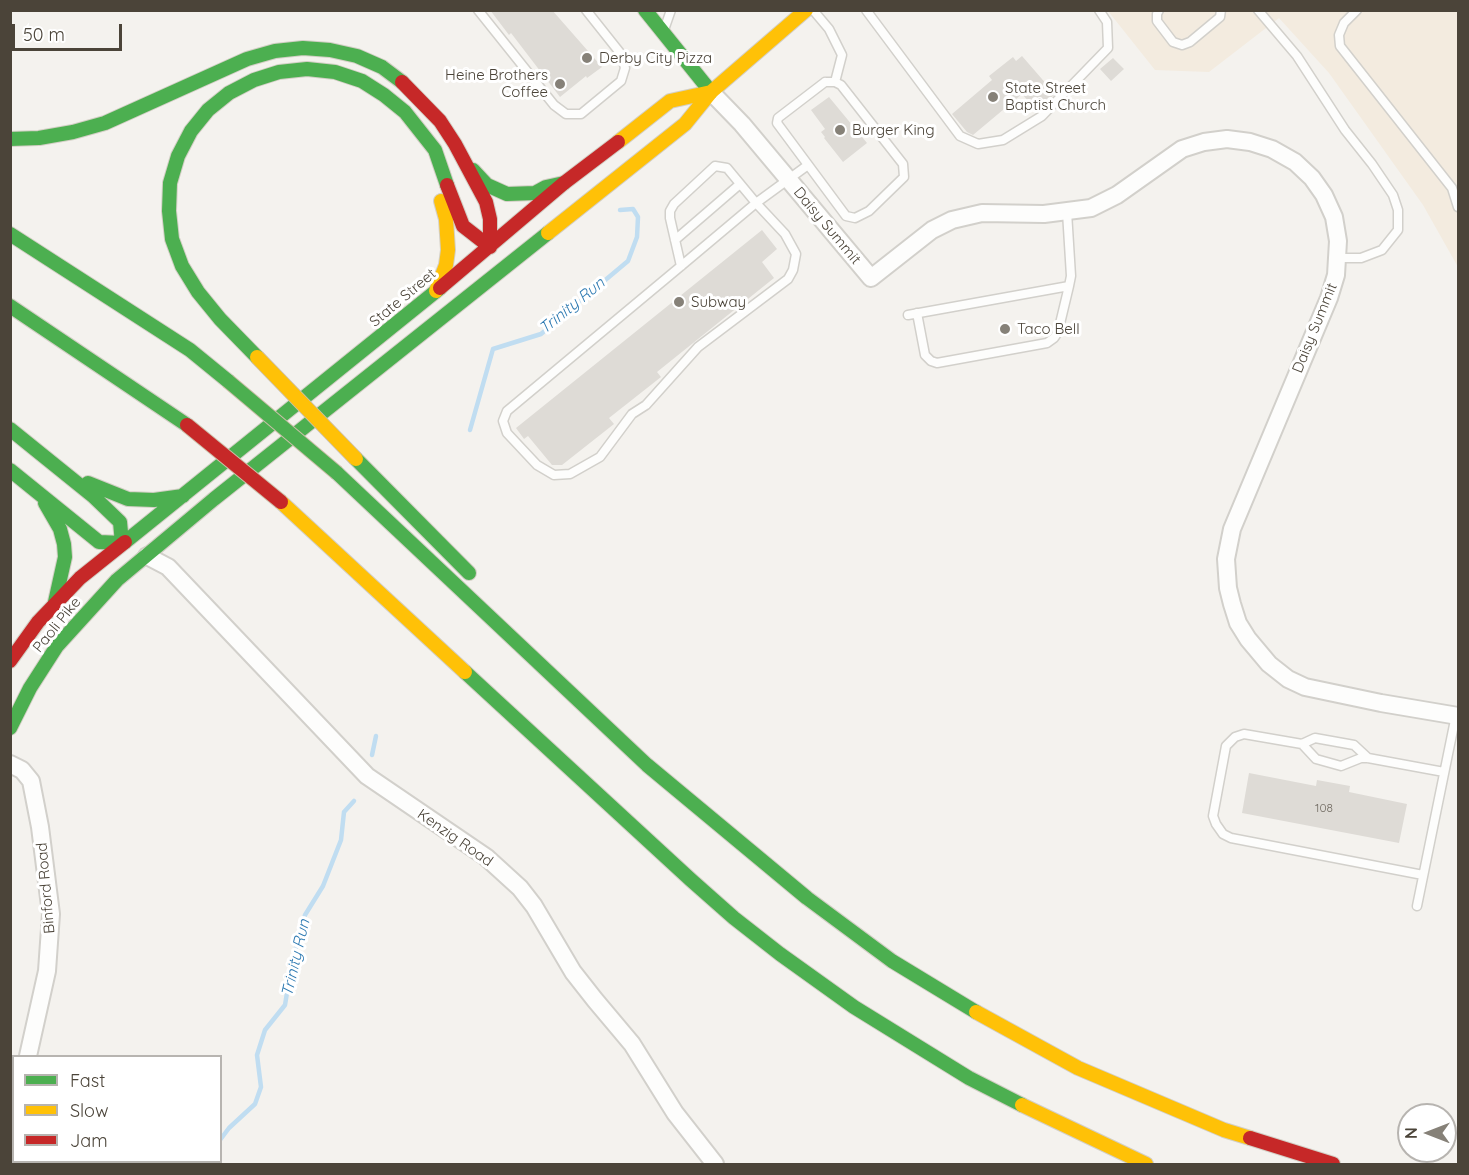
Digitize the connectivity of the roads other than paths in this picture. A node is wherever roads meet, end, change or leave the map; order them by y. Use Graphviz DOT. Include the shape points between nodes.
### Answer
graph roads {
  1 [pos="478,10"];
  2 [pos="586,10"];
  3 [pos="645,10"];
  4 [pos="671,10"];
  5 [pos="806,10"];
  6 [pos="813,10"];
  7 [pos="866,10"];
  8 [pos="1099,10"];
  9 [pos="1160,10"];
  10 [pos="1221,10"];
  11 [pos="1258,10"];
  12 [pos="1357,10"];
  13 [pos="663,34"];
  14 [pos="834,82"];
  15 [pos="711,92"];
  16 [pos="421,132"];
  17 [pos="10,139"];
  18 [pos="455,144"];
  19 [pos="808,165"];
  20 [pos="788,179"];
  21 [pos="564,183"];
  22 [pos="740,184"];
  23 [pos="1455,185"];
  24 [pos="756,203"];
  25 [pos="1458,207"];
  26 [pos="1067,212"];
  27 [pos="10,234"];
  28 [pos="675,240"];
  29 [pos="490,247"];
  30 [pos="1338,258"];
  31 [pos="681,266"];
  32 [pos="507,267"];
  33 [pos="1070,286"];
  34 [pos="436,291"];
  35 [pos="10,306"];
  36 [pos="10,429"];
  37 [pos="10,470"];
  38 [pos="67,475"];
  39 [pos="21,480"];
  40 [pos="183,496"];
  41 [pos="122,543"];
  42 [pos="147,556"];
  43 [pos="476,580"];
  44 [pos="55,602"];
  45 [pos="526,632"];
  46 [pos="10,661"];
  47 [pos="1457,716"];
  48 [pos="10,728"];
  49 [pos="1302,744"];
  50 [pos="1368,758"];
  51 [pos="10,764"];
  52 [pos="1444,772"];
  53 [pos="683,796"];
  54 [pos="1423,875"];
  55 [pos="1417,906"];
  56 [pos="28,1055"];
  57 [pos="715,1164"];
  58 [pos="1146,1164"];
  59 [pos="1333,1164"];
  1 -- 2 [label="lane" via="554,105 566,114 581,114 621,81 624,68 621,54"];
  3 -- 13 [label="main road"];
  4 -- 13 [label="lane"];
  5 -- 15 [label="main road, State Street"];
  6 -- 14 [label="lane" via="842,55"];
  7 -- 8 [label="lane" via="960,136 978,144 1003,140 1042,116 1108,48 1107,22"];
  9 -- 10 [label="lane" via="1157,21 1173,42 1182,45 1220,17"];
  11 -- 30 [label="lane" via="1297,56 1393,195 1398,210 1398,230 1382,250 1361,258"];
  12 -- 23 [label="lane" via="1344,23 1340,46"];
  13 -- 15 [label="main road"];
  14 -- 19 [label="lane" via="825,82 778,118 777,123"];
  14 -- 19 [label="lane" via="841,85 903,164 904,177 869,211 855,218 846,216"];
  15 -- 20 [label="street"];
  15 -- 21 [label="main road, State Street" via="670,101"];
  15 -- 32 [label="main road, State Street" via="685,124"];
  16 -- 29 [label="main road" via="435,150 464,226"];
  16 -- 34 [label="main road" via="447,219 446,265"];
  16 -- 43 [label="main road, bridge" via="384,95 362,81 334,72 307,69 254,80 208,110 178,156 170,183 172,239 182,266 220,319"];
  17 -- 18 [label="main road" via="39,138 105,123 247,58 303,48 357,56 382,68 423,101"];
  18 -- 21 [label="main road" via="479,178 497,191 535,194"];
  18 -- 29 [label="main road" via="486,202"];
  19 -- 20 [label="lane"];
  20 -- 24 [label="lane"];
  20 -- 26 [label="street, Daisy Summit" via="871,278 932,230 952,220 982,213"];
  21 -- 29 [label="main road, State Street"];
  22 -- 24 [label="lane"];
  22 -- 28 [label="lane"];
  22 -- 28 [label="lane" via="727,168 715,166 674,204 670,218"];
  23 -- 25 [label="lane"];
  24 -- 31 [label="lane"];
  24 -- 31 [label="lane" via="785,234 796,254 788,279 698,347 646,405 632,414 600,457 570,474 554,475 537,465 507,433 503,421 507,411"];
  26 -- 30 [label="street, Daisy Summit" via="1090,208 1117,195 1182,149 1227,139 1250,142 1295,162 1312,178 1334,217"];
  26 -- 33 [label="lane"];
  27 -- 53 [label="main road, bridge" via="190,350 228,381 337,473"];
  28 -- 31 [label="lane"];
  29 -- 32 [label="main road"];
  29 -- 34 [label="main road, State Street"];
  30 -- 47 [label="street, Daisy Summit" via="1329,298 1232,529 1226,559 1228,588 1238,623 1248,639 1288,679 1305,687"];
  32 -- 42 [label="main road, State Street"];
  33 -- 33 [label="lane" via="913,314 925,355 937,363 1047,343 1058,332"];
  34 -- 40 [label="main road, State Street"];
  35 -- 58 [label="main road, bridge" via="187,424 281,502 691,880 780,954 854,1007 969,1078"];
  36 -- 38 [label="main road"];
  37 -- 39 [label="main road"];
  38 -- 40 [label="main road" via="128,499"];
  38 -- 41 [label="main road" via="120,522"];
  39 -- 41 [label="main road" via="99,542"];
  39 -- 44 [label="main road" via="43,501 60,529 64,557"];
  40 -- 41 [label="main road, State Street"];
  41 -- 42 [label="main road"];
  41 -- 44 [label="main road, Paoli Pike"];
  42 -- 48 [label="main road, Paoli Pike" via="117,580 57,646"];
  42 -- 57 [label="street, Kenzig Road" via="168,567 367,777 486,857 520,888 573,972 632,1044 675,1113"];
  44 -- 46 [label="main road, Paoli Pike"];
  45 -- 53 [label="main road"];
  47 -- 52 [label="lane"];
  49 -- 50 [label="lane" via="1315,738 1354,745"];
  49 -- 50 [label="lane" via="1320,762 1341,766"];
  49 -- 54 [label="lane" via="1244,734 1227,744 1213,813 1223,834"];
  50 -- 52 [label="lane"];
  51 -- 56 [label="street, Binford Road" via="22,770 31,782 51,914 47,971"];
  52 -- 54 [label="lane"];
  53 -- 59 [label="main road" via="850,931 985,1018 1126,1090 1224,1130"];
  54 -- 55 [label="lane"];
}
